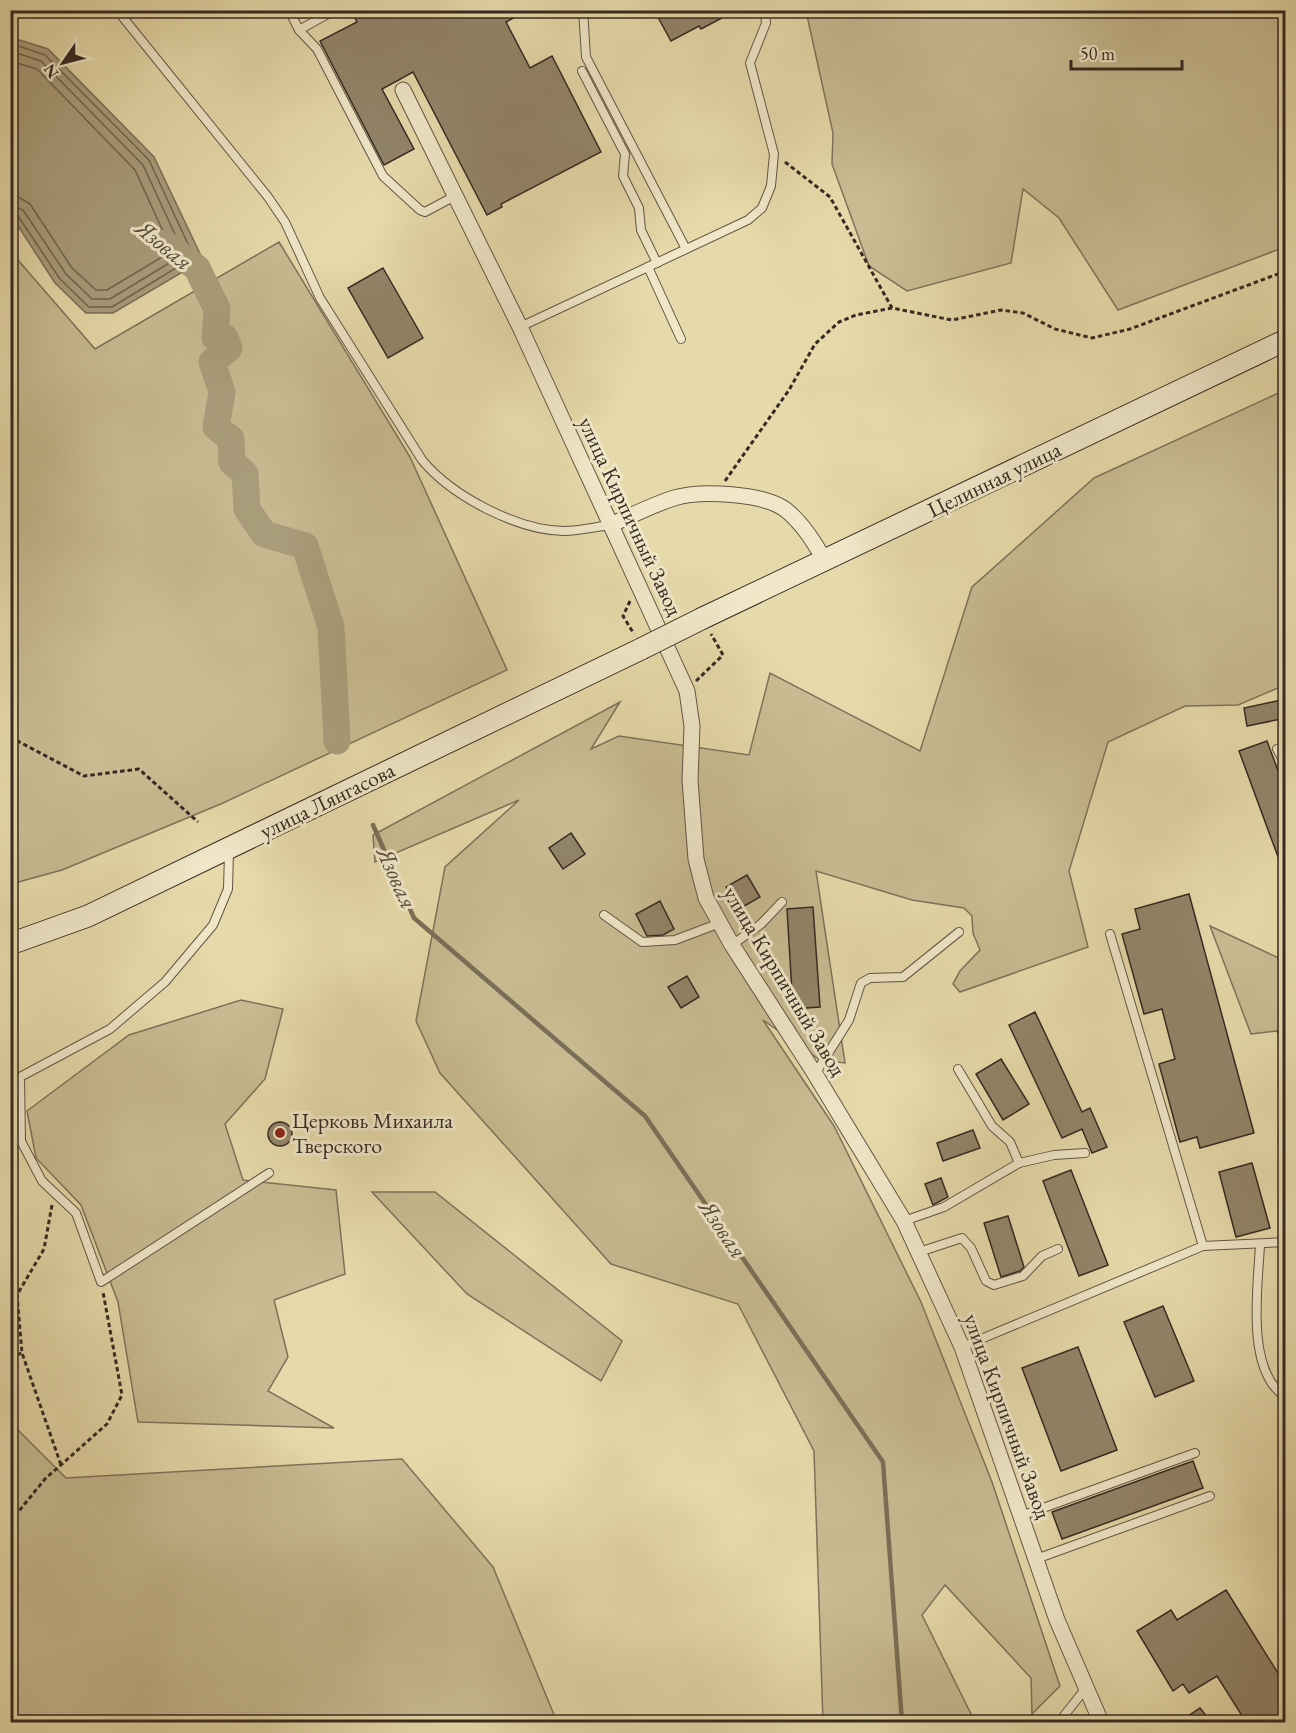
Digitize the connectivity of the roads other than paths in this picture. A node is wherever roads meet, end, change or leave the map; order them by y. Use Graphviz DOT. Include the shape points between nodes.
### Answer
graph roads {
  1 [pos="117,10"];
  2 [pos="289,10"];
  3 [pos="334,10"];
  4 [pos="583,10"];
  5 [pos="765,10"];
  6 [pos="299,30"];
  7 [pos="582,70"];
  8 [pos="403,90"];
  9 [pos="455,196"];
  10 [pos="687,249"];
  11 [pos="657,263"];
  12 [pos="648,267"];
  13 [pos="520,327"];
  14 [pos="681,339"];
  15 [pos="1286,340"];
  16 [pos="610,525"];
  17 [pos="825,561"];
  18 [pos="707,626"];
  19 [pos="1277,749"];
  20 [pos="1286,766"];
  21 [pos="230,847"];
  22 [pos="782,903"];
  23 [pos="604,915"];
  24 [pos="720,923"];
  25 [pos="959,932"];
  26 [pos="1110,934"];
  27 [pos="10,944"];
  28 [pos="732,945"];
  29 [pos="958,1069"];
  30 [pos="815,1074"];
  31 [pos="1085,1152"];
  32 [pos="1019,1163"];
  33 [pos="269,1173"];
  34 [pos="904,1221"];
  35 [pos="1286,1242"];
  36 [pos="1260,1245"];
  37 [pos="1203,1246"];
  38 [pos="1058,1249"];
  39 [pos="919,1252"];
  40 [pos="962,1347"];
  41 [pos="1286,1397"];
  42 [pos="1195,1454"];
  43 [pos="1210,1496"];
  44 [pos="1021,1516"];
  45 [pos="1036,1559"];
  46 [pos="1086,1688"];
  47 [pos="1059,1722"];
  48 [pos="1101,1722"];
  1 -- 16 [label="lane" via="268,197 285,222 320,298 436,478 459,495 518,522 564,531"];
  2 -- 6 [label="lane"];
  3 -- 6 [label="lane"];
  4 -- 10 [label="lane" via="586,57"];
  5 -- 10 [label="lane" via="766,23 750,63 774,154 771,186 762,208 748,220"];
  6 -- 9 [label="lane" via="317,49 383,176 425,212"];
  7 -- 11 [label="lane" via="625,154 623,176 639,208 641,230"];
  8 -- 9 [label="street, улица Кирпичный Завод"];
  9 -- 13 [label="street, улица Кирпичный Завод"];
  10 -- 11 [label="lane"];
  11 -- 12 [label="lane"];
  12 -- 13 [label="lane"];
  12 -- 14 [label="lane"];
  13 -- 16 [label="street, улица Кирпичный Завод"];
  15 -- 17 [label="main road, Целинная улица"];
  16 -- 17 [label="street" via="675,498 711,492 749,497 784,509 809,533"];
  16 -- 24 [label="street, улица Кирпичный Завод" via="687,691 692,726 690,780 696,859 706,898"];
  17 -- 18 [label="main road, Целинная улица"];
  18 -- 21 [label="main road, улица Лянгасова, bridge" via="637,641"];
  19 -- 20 [label="lane"];
  21 -- 27 [label="main road, улица Лянгасова" via="87,915"];
  21 -- 33 [label="lane" via="228,889 213,925 165,982 110,1029 20,1077 21,1141 42,1181 76,1213 101,1282"];
  22 -- 28 [label="lane"];
  23 -- 24 [label="lane" via="642,942 675,940"];
  24 -- 28 [label="street, улица Кирпичный Завод"];
  25 -- 30 [label="lane" via="903,977 870,978 861,983 849,1020"];
  26 -- 37 [label="lane"];
  28 -- 30 [label="street, улица Кирпичный Завод"];
  29 -- 32 [label="lane" via="992,1126 1010,1142"];
  30 -- 34 [label="street, улица Кирпичный Завод"];
  31 -- 32 [label="lane"];
  32 -- 34 [label="lane" via="944,1206"];
  34 -- 39 [label="street, улица Кирпичный Завод"];
  35 -- 36 [label="lane"];
  36 -- 37 [label="lane"];
  36 -- 41 [label="lane" via="1256,1328 1263,1366 1277,1392"];
  37 -- 40 [label="lane"];
  38 -- 39 [label="lane" via="1042,1256 1023,1276 994,1285 986,1281 962,1238"];
  39 -- 40 [label="street, улица Кирпичный Завод"];
  40 -- 44 [label="street, улица Кирпичный Завод"];
  42 -- 44 [label="lane"];
  43 -- 45 [label="lane"];
  44 -- 45 [label="street, улица Кирпичный Завод"];
  45 -- 46 [label="street, улица Кирпичный Завод"];
  46 -- 47 [label="lane"];
  46 -- 48 [label="street, улица Кирпичный Завод"];
}
